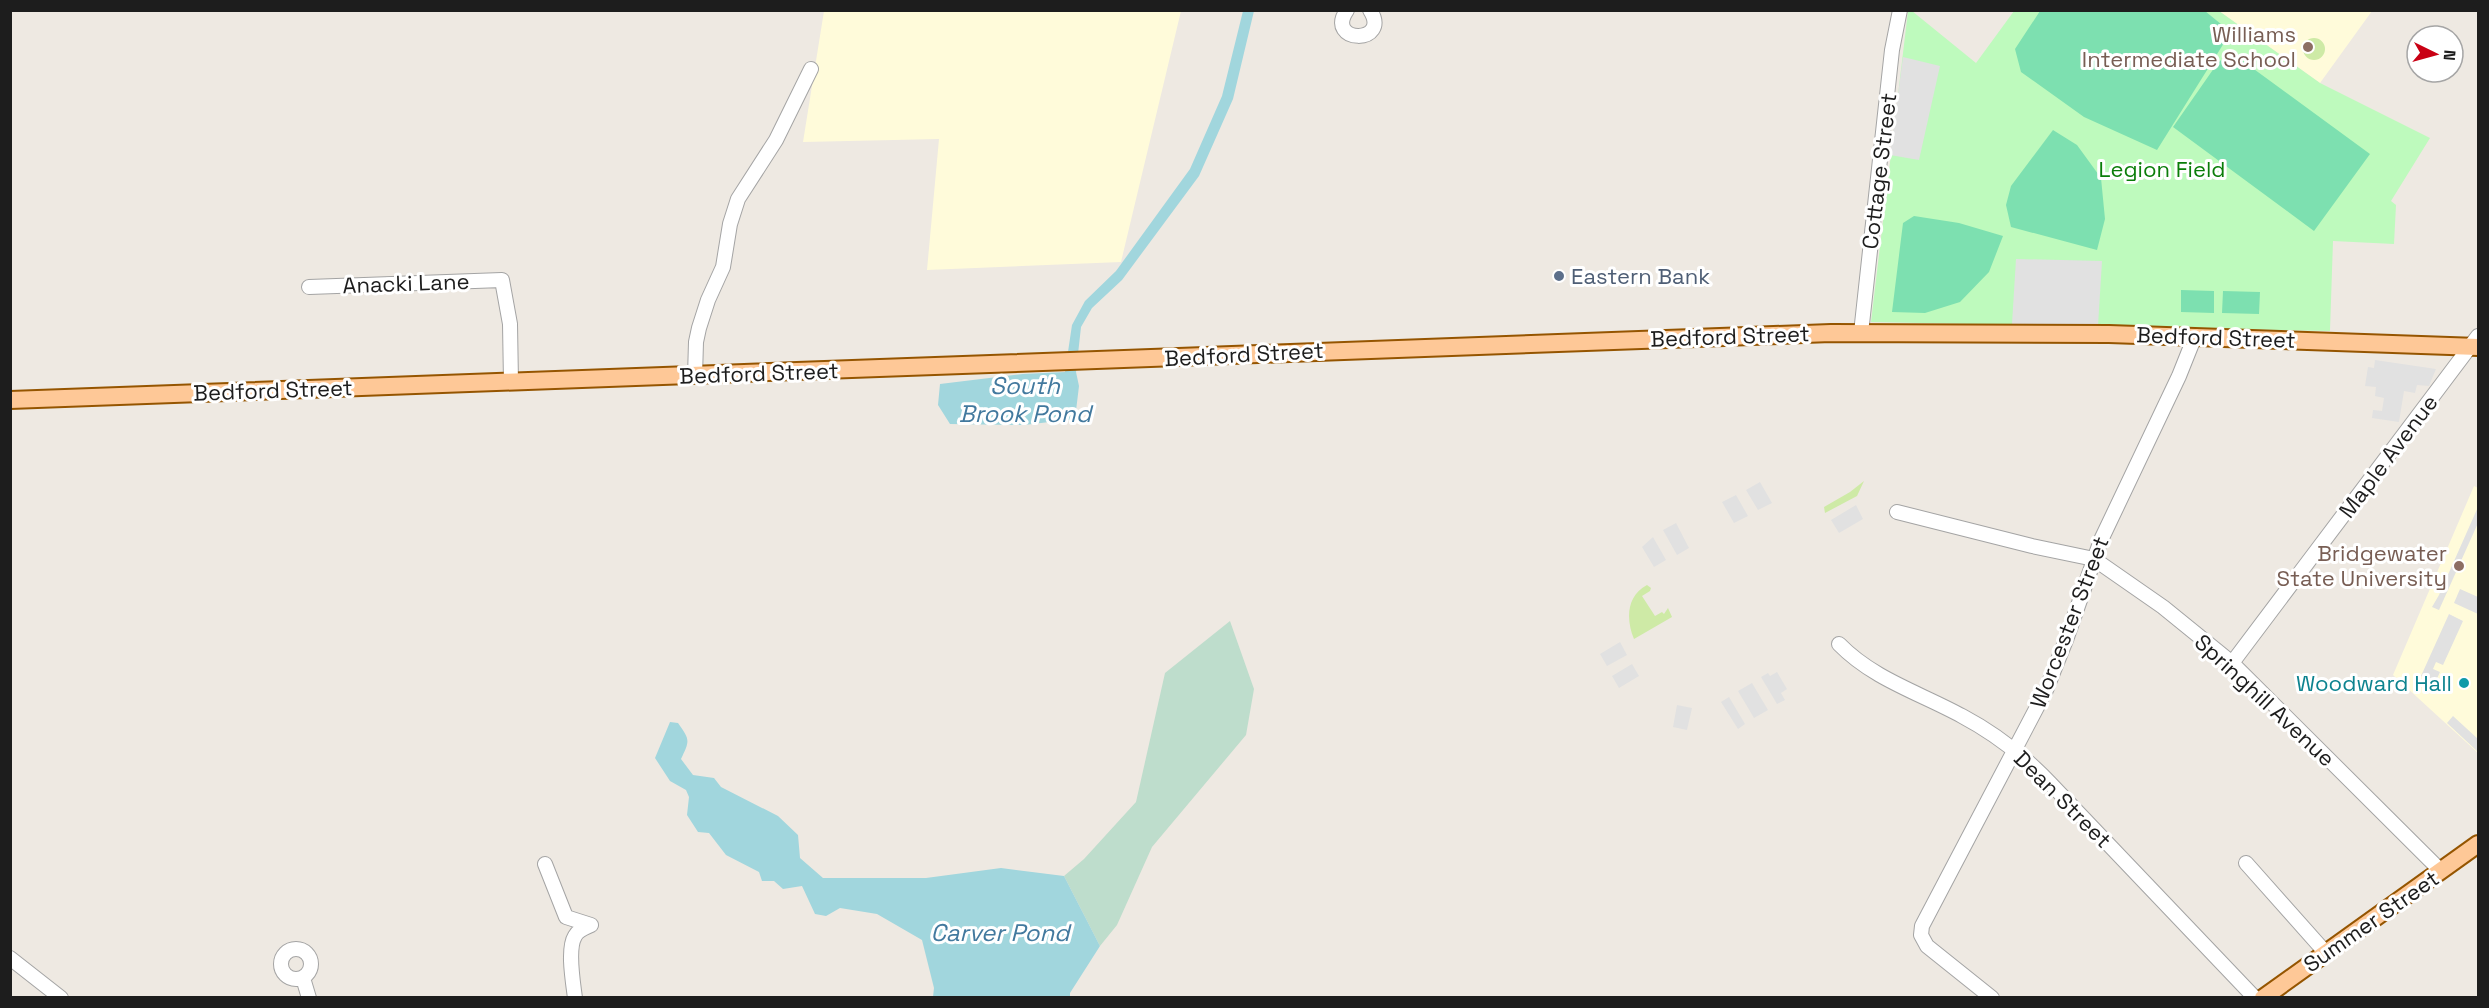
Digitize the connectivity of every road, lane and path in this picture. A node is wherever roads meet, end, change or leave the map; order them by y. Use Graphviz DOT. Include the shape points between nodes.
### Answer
graph roads {
  1 [pos="1347,10"];
  2 [pos="1371,10"];
  3 [pos="1900,10"];
  4 [pos="811,69"];
  5 [pos="309,287"];
  6 [pos="1861,333"];
  7 [pos="2195,336"];
  8 [pos="2476,343"];
  9 [pos="695,376"];
  10 [pos="511,382"];
  11 [pos="10,400"];
  12 [pos="1897,512"];
  13 [pos="2094,559"];
  14 [pos="1839,644"];
  15 [pos="2232,663"];
  16 [pos="2015,749"];
  17 [pos="2477,848"];
  18 [pos="2246,863"];
  19 [pos="544,864"];
  20 [pos="2441,871"];
  21 [pos="2326,953"];
  22 [pos="10,958"];
  23 [pos="303,978"];
  24 [pos="61,998"];
  25 [pos="309,998"];
  26 [pos="575,998"];
  27 [pos="1992,998"];
  28 [pos="2255,998"];
  29 [pos="2263,998"];
  1 -- 2 [label="street" via="1344,28 1358,37 1373,28"];
  3 -- 6 [label="street, Cottage Street" via="1892,50"];
  4 -- 9 [label="street" via="776,140 738,199 723,267 699,328"];
  5 -- 10 [label="street, Anacki Lane" via="502,280 510,324"];
  6 -- 7 [label="main road, Bedford Street"];
  6 -- 9 [label="main road, Bedford Street"];
  7 -- 8 [label="main road, Bedford Street"];
  7 -- 13 [label="street, Worcester Street"];
  8 -- 15 [label="street, Maple Avenue"];
  9 -- 10 [label="main road, Bedford Street"];
  10 -- 11 [label="main road, Bedford Street"];
  12 -- 13 [label="street, Springhill Avenue"];
  13 -- 15 [label="street, Springhill Avenue"];
  13 -- 16 [label="street, Worcester Street" via="2053,674"];
  14 -- 16 [label="street, Dean Street" via="1867,669 1961,715"];
  15 -- 20 [label="street, Springhill Avenue"];
  16 -- 27 [label="street, Worcester Street" via="1922,926 1921,936 1927,946"];
  16 -- 28 [label="street, Dean Street"];
  17 -- 20 [label="main road, Summer Street"];
  18 -- 21 [label="street"];
  19 -- 26 [label="street" via="566,917 591,926 574,937 571,969"];
  20 -- 21 [label="main road, Summer Street"];
  21 -- 29 [label="main road, Summer Street"];
  22 -- 24 [label="street"];
  23 -- 25 [label="street"];
}
